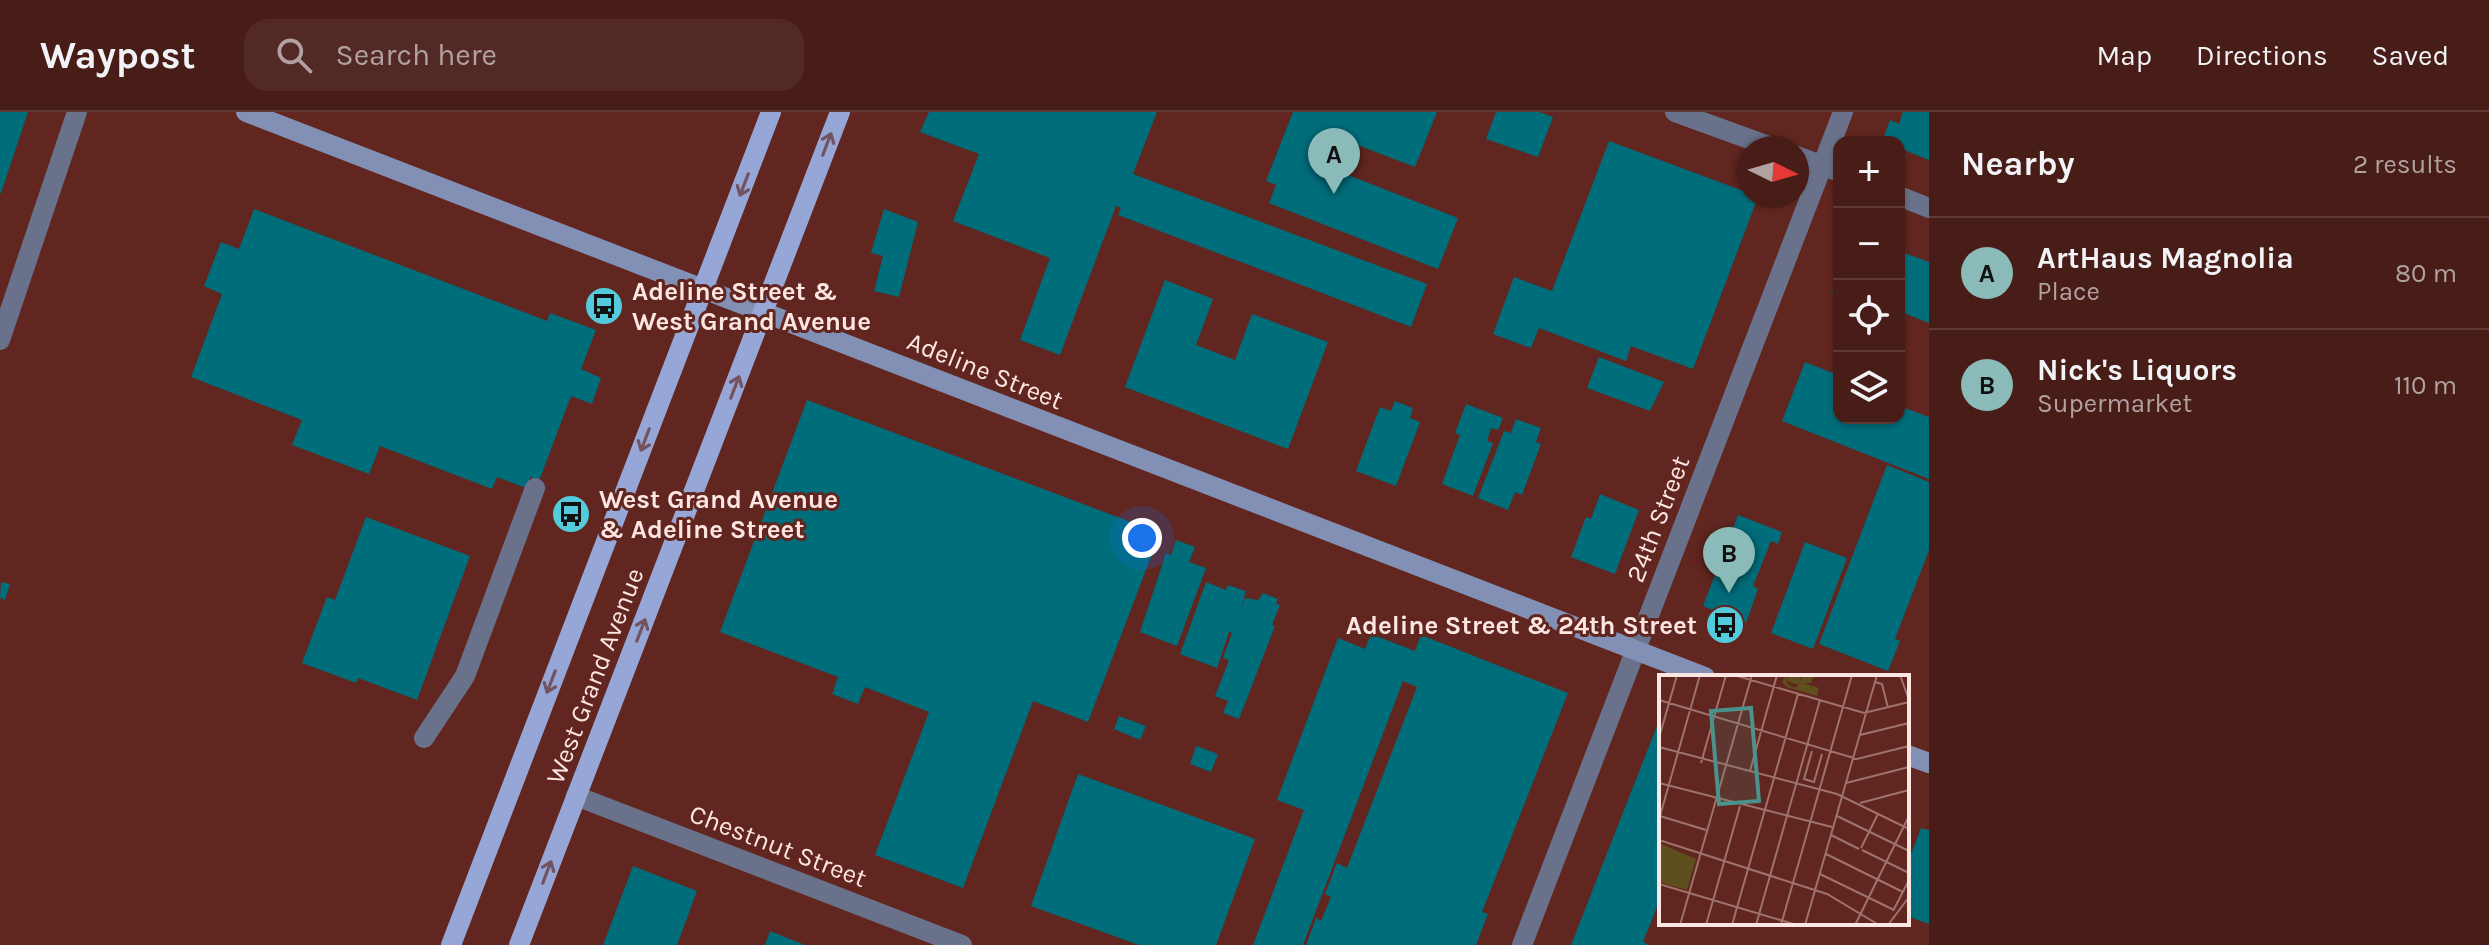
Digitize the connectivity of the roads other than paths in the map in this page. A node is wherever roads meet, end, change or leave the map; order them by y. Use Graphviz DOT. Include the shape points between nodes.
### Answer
graph roads {
  1 [pos="77,112"];
  2 [pos="246,112"];
  3 [pos="771,112"];
  4 [pos="840,112"];
  5 [pos="1675,112"];
  6 [pos="1843,112"];
  7 [pos="1741,136"];
  8 [pos="1809,161"];
  9 [pos="1830,169"];
  10 [pos="1905,198"];
  11 [pos="1929,208"];
  12 [pos="704,289"];
  13 [pos="764,312"];
  14 [pos="0,340"];
  15 [pos="535,488"];
  16 [pos="1636,650"];
  17 [pos="1700,675"];
  18 [pos="424,738"];
  19 [pos="1909,756"];
  20 [pos="1929,763"];
  21 [pos="576,796"];
  22 [pos="451,945"];
  23 [pos="519,945"];
  24 [pos="962,945"];
  25 [pos="1522,945"];
  1 -- 14 [label="street"];
  2 -- 12 [label="main road, Adeline Street"];
  3 -- 12 [label="main road, West Grand Avenue, one-way"];
  13 -- 4 [label="main road, West Grand Avenue, one-way"];
  5 -- 7 [label="street"];
  6 -- 9 [label="street, 24th Street"];
  8 -- 9 [label="street"];
  9 -- 16 [label="street, 24th Street"];
  10 -- 11 [label="street"];
  12 -- 13 [label="main road, Adeline Street"];
  12 -- 22 [label="main road, West Grand Avenue, one-way"];
  13 -- 16 [label="main road, Adeline Street"];
  21 -- 13 [label="main road, West Grand Avenue, one-way"];
  15 -- 18 [label="street" via="465,676"];
  16 -- 17 [label="main road, Adeline Street"];
  16 -- 25 [label="street, 24th Street"];
  19 -- 20 [label="main road"];
  23 -- 21 [label="main road, West Grand Avenue, one-way"];
  21 -- 24 [label="street, Chestnut Street"];
}
